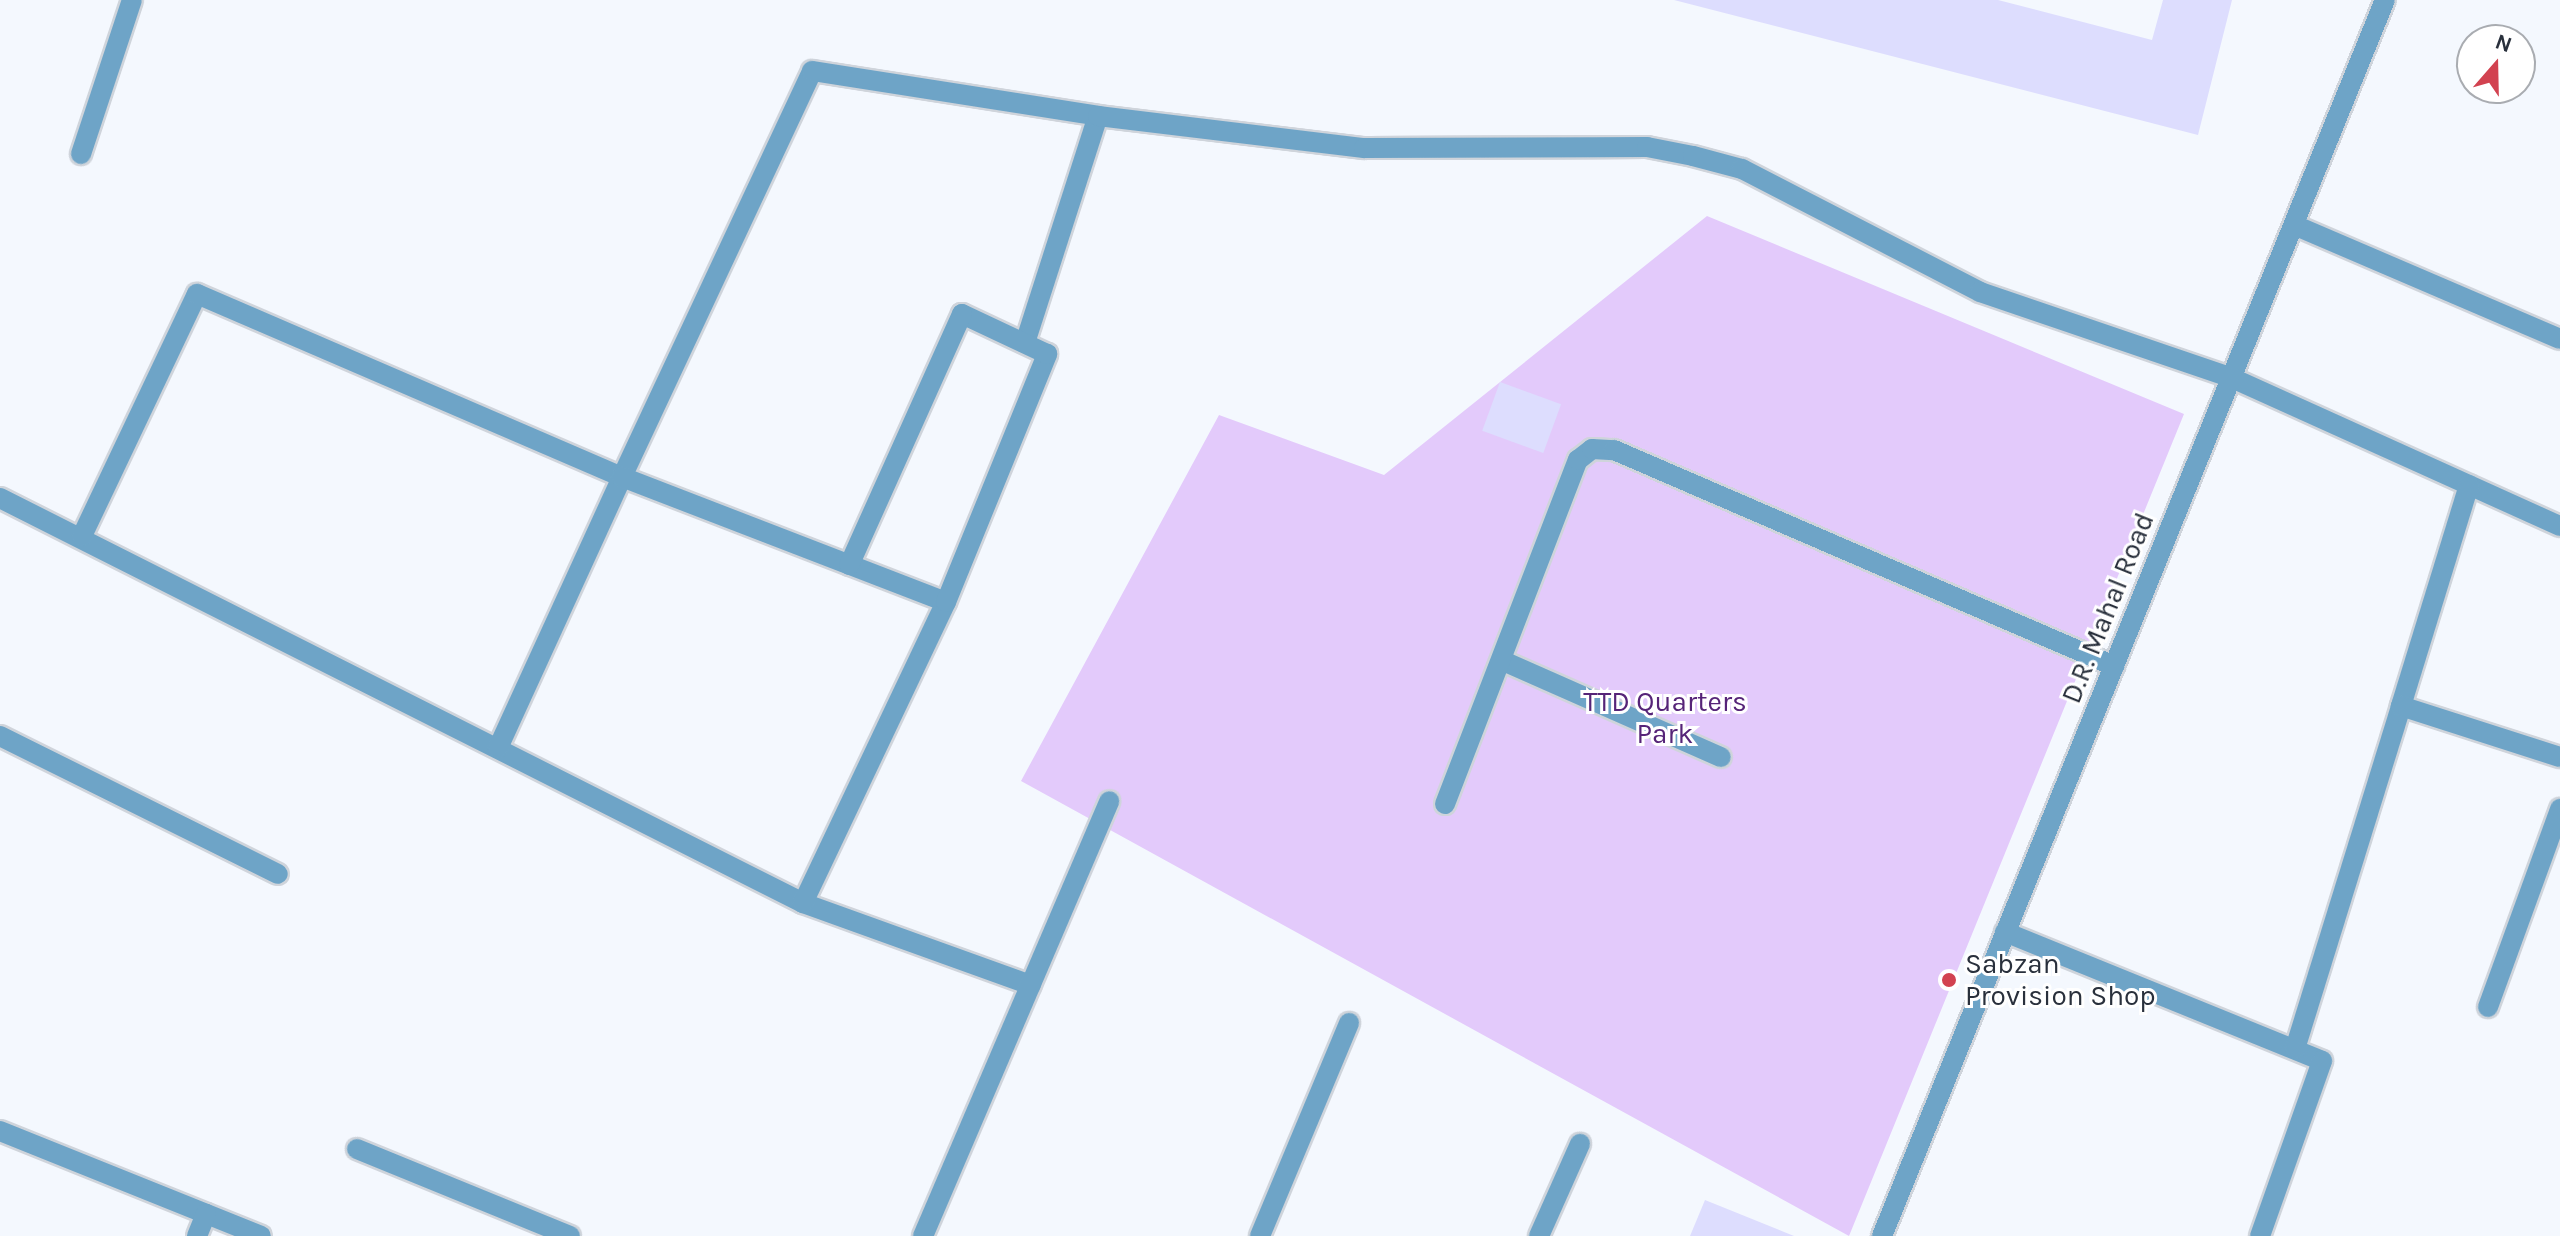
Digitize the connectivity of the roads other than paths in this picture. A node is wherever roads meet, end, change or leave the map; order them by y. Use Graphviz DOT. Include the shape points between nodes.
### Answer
graph roads {
  1 [pos="132,0"];
  2 [pos="2385,0"];
  3 [pos="1098,116"];
  4 [pos="81,154"];
  5 [pos="2294,225"];
  6 [pos="2560,339"];
  7 [pos="1025,343"];
  8 [pos="2232,378"];
  9 [pos="622,477"];
  10 [pos="2469,485"];
  11 [pos="0,498"];
  12 [pos="2560,526"];
  13 [pos="82,536"];
  14 [pos="849,565"];
  15 [pos="946,602"];
  16 [pos="1503,661"];
  17 [pos="2114,666"];
  18 [pos="2401,706"];
  19 [pos="0,736"];
  20 [pos="498,748"];
  21 [pos="1721,757"];
  22 [pos="2560,757"];
  23 [pos="1109,801"];
  24 [pos="1445,804"];
  25 [pos="2560,809"];
  26 [pos="278,874"];
  27 [pos="803,903"];
  28 [pos="2005,932"];
  29 [pos="1031,985"];
  30 [pos="2488,1007"];
  31 [pos="1349,1023"];
  32 [pos="2295,1049"];
  33 [pos="0,1131"];
  34 [pos="1580,1144"];
  35 [pos="357,1149"];
  36 [pos="206,1214"];
  37 [pos="197,1236"];
  38 [pos="261,1236"];
  39 [pos="570,1236"];
  40 [pos="923,1236"];
  41 [pos="1260,1236"];
  42 [pos="1539,1236"];
  43 [pos="1882,1236"];
  44 [pos="2260,1236"];
  1 -- 4 [label="street"];
  2 -- 5 [label="street, D.R. Mahal Road"];
  3 -- 7 [label="street"];
  3 -- 8 [label="street" via="1364,148 1647,147 1693,156 1742,169 2024,310"];
  3 -- 9 [label="street" via="812,71"];
  5 -- 6 [label="street"];
  5 -- 8 [label="street, D.R. Mahal Road"];
  7 -- 14 [label="street" via="962,314"];
  7 -- 15 [label="street" via="1047,354"];
  8 -- 10 [label="street"];
  8 -- 17 [label="street, D.R. Mahal Road"];
  9 -- 13 [label="street" via="197,294"];
  9 -- 14 [label="street"];
  9 -- 20 [label="street"];
  10 -- 12 [label="street"];
  10 -- 18 [label="street"];
  11 -- 13 [label="street"];
  13 -- 20 [label="street"];
  14 -- 15 [label="street"];
  15 -- 27 [label="street"];
  16 -- 17 [label="street" via="1578,460 1592,449 1614,450"];
  16 -- 21 [label="street"];
  16 -- 24 [label="street"];
  17 -- 28 [label="street, D.R. Mahal Road"];
  18 -- 22 [label="street"];
  18 -- 32 [label="street"];
  19 -- 26 [label="street"];
  20 -- 27 [label="street"];
  23 -- 29 [label="street"];
  25 -- 30 [label="street"];
  27 -- 29 [label="street"];
  28 -- 32 [label="street"];
  28 -- 43 [label="street, D.R. Mahal Road"];
  29 -- 40 [label="street"];
  31 -- 41 [label="street"];
  32 -- 44 [label="street" via="2322,1061"];
  33 -- 36 [label="street"];
  34 -- 42 [label="street"];
  35 -- 39 [label="street"];
  36 -- 37 [label="street"];
  36 -- 38 [label="street"];
}
